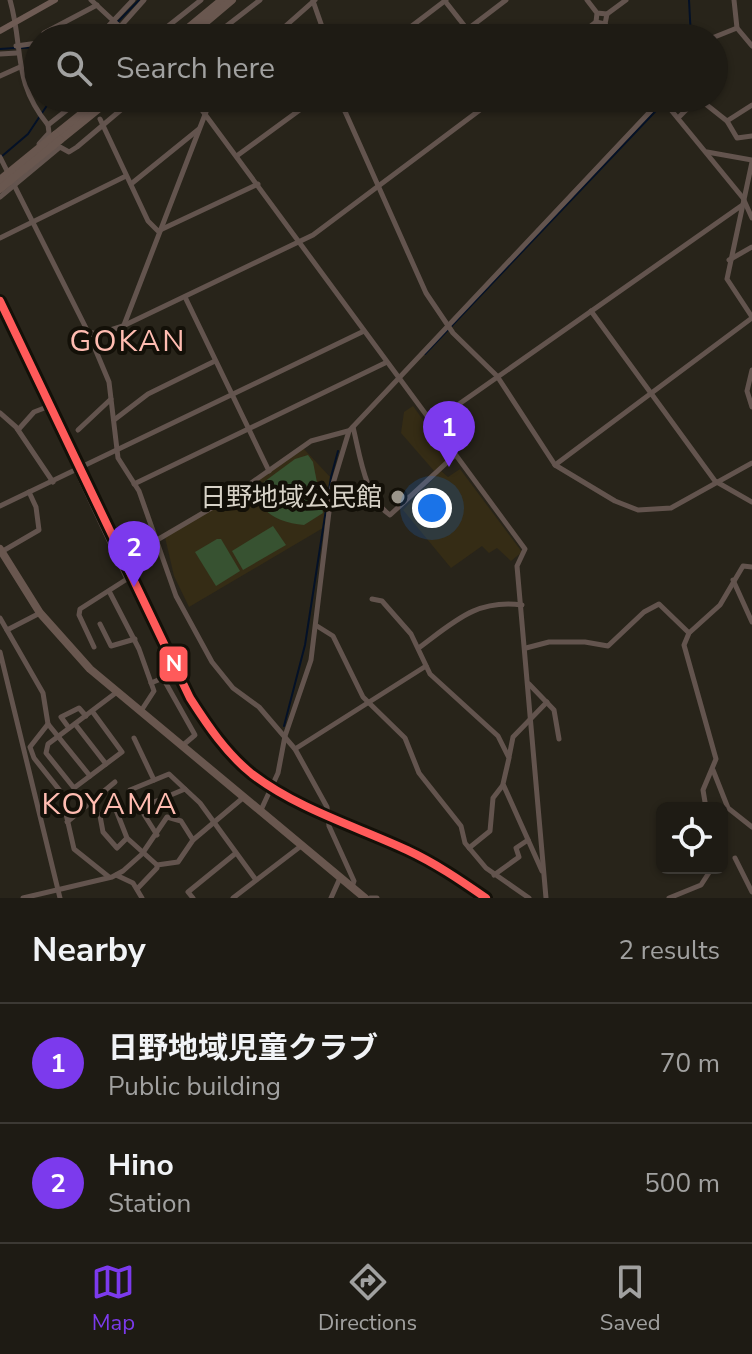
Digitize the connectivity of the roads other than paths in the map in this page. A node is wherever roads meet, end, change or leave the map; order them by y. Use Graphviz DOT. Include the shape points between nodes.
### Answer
graph roads {
  1 [pos="10,0"];
  2 [pos="91,0"];
  3 [pos="133,0"];
  4 [pos="144,0"];
  5 [pos="201,0"];
  6 [pos="222,0"];
  7 [pos="232,0"];
  8 [pos="260,0"];
  9 [pos="313,0"];
  10 [pos="506,0"];
  11 [pos="587,0"];
  12 [pos="626,0"];
  13 [pos="734,0"];
  14 [pos="52,1"];
  15 [pos="446,1"];
  16 [pos="97,5"];
  17 [pos="597,13"];
  18 [pos="607,14"];
  19 [pos="596,22"];
  20 [pos="116,23"];
  21 [pos="17,24"];
  22 [pos="61,24"];
  23 [pos="171,24"];
  24 [pos="193,24"];
  25 [pos="204,24"];
  26 [pos="229,24"];
  27 [pos="287,24"];
  28 [pos="321,24"];
  29 [pos="415,24"];
  30 [pos="463,24"];
  31 [pos="474,24"];
  32 [pos="593,24"];
  33 [pos="605,24"];
  34 [pos="737,28"];
  35 [pos="0,31"];
  36 [pos="728,32"];
  37 [pos="752,46"];
  38 [pos="24,47"];
  39 [pos="16,50"];
  40 [pos="0,54"];
  41 [pos="20,67"];
  42 [pos="0,76"];
  43 [pos="24,81"];
  44 [pos="752,105"];
  45 [pos="37,112"];
  46 [pos="57,112"];
  47 [pos="86,112"];
  48 [pos="93,112"];
  49 [pos="115,112"];
  50 [pos="206,112"];
  51 [pos="297,112"];
  52 [pos="345,112"];
  53 [pos="477,112"];
  54 [pos="653,112"];
  55 [pos="673,112"];
  56 [pos="684,112"];
  57 [pos="716,112"];
  58 [pos="678,118"];
  59 [pos="43,120"];
  60 [pos="727,121"];
  61 [pos="101,122"];
  62 [pos="200,128"];
  63 [pos="752,136"];
  64 [pos="56,139"];
  65 [pos="707,152"];
  66 [pos="238,155"];
  67 [pos="1,158"];
  68 [pos="752,161"];
  69 [pos="6,172"];
  70 [pos="126,176"];
  71 [pos="0,178"];
  72 [pos="131,184"];
  73 [pos="258,184"];
  74 [pos="14,186"];
  75 [pos="379,186"];
  76 [pos="0,189"];
  77 [pos="0,197"];
  78 [pos="743,198"];
  79 [pos="741,206"];
  80 [pos="752,218"];
  81 [pos="33,222"];
  82 [pos="158,231"];
  83 [pos="0,238"];
  84 [pos="299,243"];
  85 [pos="752,247"];
  86 [pos="729,260"];
  87 [pos="185,297"];
  88 [pos="591,311"];
  89 [pos="752,318"];
  90 [pos="123,326"];
  91 [pos="449,327"];
  92 [pos="88,332"];
  93 [pos="362,332"];
  94 [pos="216,361"];
  95 [pos="385,363"];
  96 [pos="752,370"];
  97 [pos="497,376"];
  98 [pos="397,377"];
  99 [pos="232,395"];
  100 [pos="653,396"];
  101 [pos="112,398"];
  102 [pos="47,407"];
  103 [pos="752,407"];
  104 [pos="0,413"];
  105 [pos="113,421"];
  106 [pos="432,423"];
  107 [pos="351,428"];
  108 [pos="248,429"];
  109 [pos="18,430"];
  110 [pos="78,430"];
  111 [pos="116,449"];
  112 [pos="455,455"];
  113 [pos="752,463"];
  114 [pos="555,465"];
  115 [pos="76,470"];
  116 [pos="269,471"];
  117 [pos="715,481"];
  118 [pos="53,482"];
  119 [pos="134,484"];
  120 [pos="29,492"];
  121 [pos="752,502"];
  122 [pos="0,506"];
  123 [pos="157,540"];
  124 [pos="0,551"];
  125 [pos="752,567"];
  126 [pos="732,579"];
  127 [pos="109,591"];
  128 [pos="372,599"];
  129 [pos="522,605"];
  130 [pos="40,613"];
  131 [pos="0,618"];
  132 [pos="752,622"];
  133 [pos="100,624"];
  134 [pos="317,626"];
  135 [pos="7,630"];
  136 [pos="689,633"];
  137 [pos="135,639"];
  138 [pos="94,647"];
  139 [pos="420,647"];
  140 [pos="526,648"];
  141 [pos="0,652"];
  142 [pos="426,666"];
  143 [pos="151,683"];
  144 [pos="529,683"];
  145 [pos="117,692"];
  146 [pos="367,702"];
  147 [pos="547,702"];
  148 [pos="92,711"];
  149 [pos="141,711"];
  150 [pos="86,716"];
  151 [pos="531,717"];
  152 [pos="48,724"];
  153 [pos="72,726"];
  154 [pos="59,736"];
  155 [pos="285,736"];
  156 [pos="134,738"];
  157 [pos="559,739"];
  158 [pos="181,746"];
  159 [pos="295,749"];
  160 [pos="509,758"];
  161 [pos="106,764"];
  162 [pos="712,769"];
  163 [pos="90,776"];
  164 [pos="154,780"];
  165 [pos="115,782"];
  166 [pos="503,784"];
  167 [pos="185,789"];
  168 [pos="244,797"];
  169 [pos="705,802"];
  170 [pos="140,808"];
  171 [pos="261,811"];
  172 [pos="67,822"];
  173 [pos="214,824"];
  174 [pos="752,827"];
  175 [pos="157,835"];
  176 [pos="127,838"];
  177 [pos="193,840"];
  178 [pos="528,840"];
  179 [pos="302,845"];
  180 [pos="469,848"];
  181 [pos="236,853"];
  182 [pos="142,854"];
  183 [pos="735,858"];
  184 [pos="157,865"];
  185 [pos="543,872"];
  186 [pos="708,874"];
  187 [pos="494,875"];
  188 [pos="113,876"];
  189 [pos="340,877"];
  190 [pos="256,880"];
  191 [pos="352,887"];
  192 [pos="58,889"];
  193 [pos="137,889"];
  194 [pos="752,892"];
  195 [pos="237,897"];
  196 [pos="23,898"];
  197 [pos="60,898"];
  198 [pos="142,898"];
  199 [pos="193,898"];
  200 [pos="331,898"];
  201 [pos="368,898"];
  202 [pos="377,898"];
  203 [pos="529,898"];
  204 [pos="545,898"];
  205 [pos="669,898"];
  1 -- 21 [label="street"];
  2 -- 16 [label="street"];
  3 -- 20 [label="street"];
  4 -- 20 [label="street"];
  5 -- 23 [label="street"];
  6 -- 24 [label="highway"];
  7 -- 25 [label="highway"];
  8 -- 26 [label="street"];
  9 -- 27 [label="street"];
  9 -- 28 [label="street"];
  10 -- 31 [label="street"];
  11 -- 17 [label="street"];
  12 -- 18 [label="street"];
  13 -- 34 [label="street"];
  14 -- 21 [label="main road"];
  15 -- 29 [label="street"];
  15 -- 30 [label="street"];
  16 -- 20 [label="street"];
  16 -- 22 [label="street"];
  17 -- 18 [label="street"];
  17 -- 19 [label="street"];
  18 -- 33 [label="street"];
  19 -- 32 [label="street"];
  19 -- 33 [label="street"];
  21 -- 35 [label="main road"];
  21 -- 39 [label="street"];
  34 -- 36 [label="street"];
  34 -- 37 [label="street"];
  38 -- 39 [label="street"];
  39 -- 40 [label="street"];
  39 -- 41 [label="street"];
  41 -- 42 [label="street"];
  41 -- 43 [label="street"];
  44 -- 60 [label="street"];
  45 -- 59 [label="street"];
  46 -- 59 [label="street"];
  47 -- 64 [label="highway"];
  48 -- 64 [label="highway"];
  49 -- 61 [label="street"];
  50 -- 62 [label="street"];
  50 -- 66 [label="street"];
  51 -- 66 [label="street"];
  52 -- 75 [label="street"];
  53 -- 75 [label="street"];
  54 -- 91 [label="street"];
  55 -- 58 [label="street"];
  56 -- 58 [label="street"];
  57 -- 60 [label="street"];
  58 -- 65 [label="street"];
  59 -- 64 [label="street"];
  60 -- 63 [label="street" via="737,138"];
  61 -- 64 [label="street" via="69,152"];
  61 -- 70 [label="street"];
  62 -- 72 [label="street"];
  62 -- 82 [label="street"];
  64 -- 69 [label="street"];
  64 -- 71 [label="highway, bridge"];
  64 -- 74 [label="street"];
  64 -- 76 [label="highway, bridge"];
  65 -- 68 [label="street"];
  65 -- 78 [label="street"];
  66 -- 73 [label="street"];
  67 -- 69 [label="street"];
  68 -- 78 [label="street"];
  69 -- 71 [label="street"];
  69 -- 74 [label="street"];
  70 -- 72 [label="street"];
  70 -- 81 [label="street"];
  72 -- 82 [label="street"];
  73 -- 82 [label="street"];
  73 -- 84 [label="street"];
  74 -- 77 [label="street"];
  74 -- 81 [label="street"];
  75 -- 84 [label="street"];
  75 -- 91 [label="street" via="426,293"];
  78 -- 79 [label="street"];
  78 -- 80 [label="street"];
  79 -- 86 [label="street"];
  79 -- 88 [label="street"];
  81 -- 83 [label="street"];
  81 -- 92 [label="street"];
  82 -- 90 [label="street"];
  84 -- 87 [label="street"];
  84 -- 93 [label="street"];
  85 -- 86 [label="street"];
  86 -- 89 [label="street" via="727,279"];
  87 -- 90 [label="street"];
  87 -- 94 [label="street"];
  88 -- 97 [label="street"];
  88 -- 100 [label="street"];
  89 -- 100 [label="street"];
  90 -- 92 [label="street"];
  91 -- 97 [label="street"];
  91 -- 98 [label="street"];
  92 -- 101 [label="street"];
  93 -- 95 [label="street"];
  93 -- 99 [label="street"];
  94 -- 99 [label="street"];
  94 -- 105 [label="street" via="148,394"];
  95 -- 98 [label="street"];
  95 -- 108 [label="street"];
  96 -- 103 [label="street" via="747,391"];
  97 -- 106 [label="street"];
  97 -- 114 [label="street"];
  98 -- 106 [label="street"];
  98 -- 107 [label="street"];
  99 -- 108 [label="street"];
  99 -- 111 [label="street"];
  100 -- 114 [label="street"];
  100 -- 117 [label="street"];
  101 -- 105 [label="street"];
  101 -- 110 [label="street"];
  102 -- 109 [label="street" via="34,412"];
  104 -- 109 [label="street"];
  105 -- 111 [label="street"];
  106 -- 112 [label="street"];
  107 -- 112 [label="street" via="363,470 381,509 390,515"];
  107 -- 116 [label="street" via="311,441"];
  107 -- 134 [label="street" via="332,487"];
  108 -- 116 [label="street"];
  108 -- 119 [label="street"];
  109 -- 118 [label="street"];
  111 -- 115 [label="street"];
  111 -- 119 [label="street"];
  112 -- 129 [label="street" via="525,549 517,566"];
  113 -- 117 [label="street"];
  114 -- 117 [label="street" via="638,510 671,508"];
  115 -- 118 [label="street"];
  115 -- 127 [label="street" via="127,579"];
  116 -- 123 [label="street"];
  117 -- 121 [label="street"];
  118 -- 120 [label="street"];
  119 -- 123 [label="street"];
  120 -- 122 [label="street"];
  120 -- 124 [label="street" via="39,530"];
  123 -- 155 [label="street" via="176,596 212,662"];
  124 -- 130 [label="highway"];
  125 -- 126 [label="street" via="743,566"];
  126 -- 132 [label="street"];
  126 -- 136 [label="street" via="720,605"];
  127 -- 137 [label="street"];
  127 -- 138 [label="street" via="80,609"];
  128 -- 139 [label="street" via="382,601"];
  129 -- 139 [label="street" via="503,601 468,613"];
  129 -- 140 [label="street"];
  130 -- 135 [label="street"];
  130 -- 145 [label="highway"];
  131 -- 135 [label="street"];
  133 -- 137 [label="street" via="111,646"];
  134 -- 146 [label="street" via="333,636"];
  134 -- 155 [label="street"];
  135 -- 152 [label="street" via="43,693"];
  136 -- 140 [label="street" via="659,604 608,646 549,642"];
  136 -- 162 [label="street" via="684,650 716,759"];
  137 -- 143 [label="street"];
  139 -- 142 [label="street"];
  140 -- 144 [label="street"];
  141 -- 192 [label="street"];
  142 -- 146 [label="street"];
  142 -- 160 [label="street" via="498,736"];
  143 -- 149 [label="street" via="154,691"];
  143 -- 158 [label="street" via="163,678 195,735"];
  144 -- 147 [label="street"];
  144 -- 151 [label="street"];
  145 -- 148 [label="street"];
  145 -- 149 [label="highway"];
  146 -- 159 [label="street"];
  146 -- 180 [label="street" via="405,738 419,773 458,820"];
  147 -- 151 [label="street"];
  147 -- 157 [label="street" via="554,710"];
  148 -- 150 [label="street"];
  148 -- 161 [label="street" via="122,752"];
  149 -- 158 [label="highway"];
  150 -- 153 [label="street"];
  150 -- 153 [label="street" via="79,708 61,717"];
  151 -- 160 [label="street" via="513,737"];
  151 -- 185 [label="street"];
  152 -- 154 [label="street"];
  152 -- 172 [label="street" via="30,747 61,792"];
  153 -- 154 [label="street"];
  153 -- 161 [label="street"];
  154 -- 163 [label="street"];
  154 -- 163 [label="street" via="46,753 74,788"];
  155 -- 159 [label="street"];
  155 -- 171 [label="street" via="278,773"];
  156 -- 164 [label="street"];
  158 -- 168 [label="highway"];
  159 -- 191 [label="street" via="327,807"];
  160 -- 166 [label="street"];
  161 -- 163 [label="street"];
  162 -- 169 [label="street" via="703,790"];
  162 -- 174 [label="street" via="728,808"];
  164 -- 167 [label="street" via="169,774"];
  164 -- 170 [label="street" via="130,790"];
  165 -- 172 [label="street"];
  166 -- 178 [label="street"];
  166 -- 180 [label="street" via="493,798 490,831"];
  167 -- 170 [label="street"];
  167 -- 173 [label="street"];
  168 -- 171 [label="highway"];
  168 -- 173 [label="street"];
  170 -- 175 [label="street"];
  171 -- 179 [label="highway"];
  172 -- 188 [label="street" via="74,849"];
  173 -- 177 [label="street"];
  173 -- 181 [label="street"];
  175 -- 177 [label="street" via="161,821 173,817"];
  175 -- 182 [label="street"];
  176 -- 176 [label="street" via="116,810 106,807 100,816 103,832 117,848"];
  176 -- 182 [label="street"];
  177 -- 184 [label="street" via="178,862"];
  178 -- 185 [label="street"];
  178 -- 187 [label="street" via="516,848 519,857"];
  179 -- 189 [label="highway"];
  179 -- 190 [label="street"];
  180 -- 187 [label="street"];
  181 -- 190 [label="street"];
  181 -- 199 [label="street" via="188,892"];
  182 -- 184 [label="street"];
  182 -- 188 [label="street"];
  183 -- 194 [label="street"];
  184 -- 193 [label="street"];
  185 -- 204 [label="street"];
  186 -- 205 [label="street" via="701,885"];
  187 -- 203 [label="street"];
  188 -- 192 [label="street"];
  188 -- 193 [label="street" via="126,877"];
  189 -- 191 [label="highway"];
  189 -- 200 [label="street"];
  190 -- 195 [label="street"];
  191 -- 201 [label="highway"];
  192 -- 196 [label="street"];
  192 -- 197 [label="street"];
  193 -- 198 [label="street"];
  201 -- 202 [label="street"];
}
